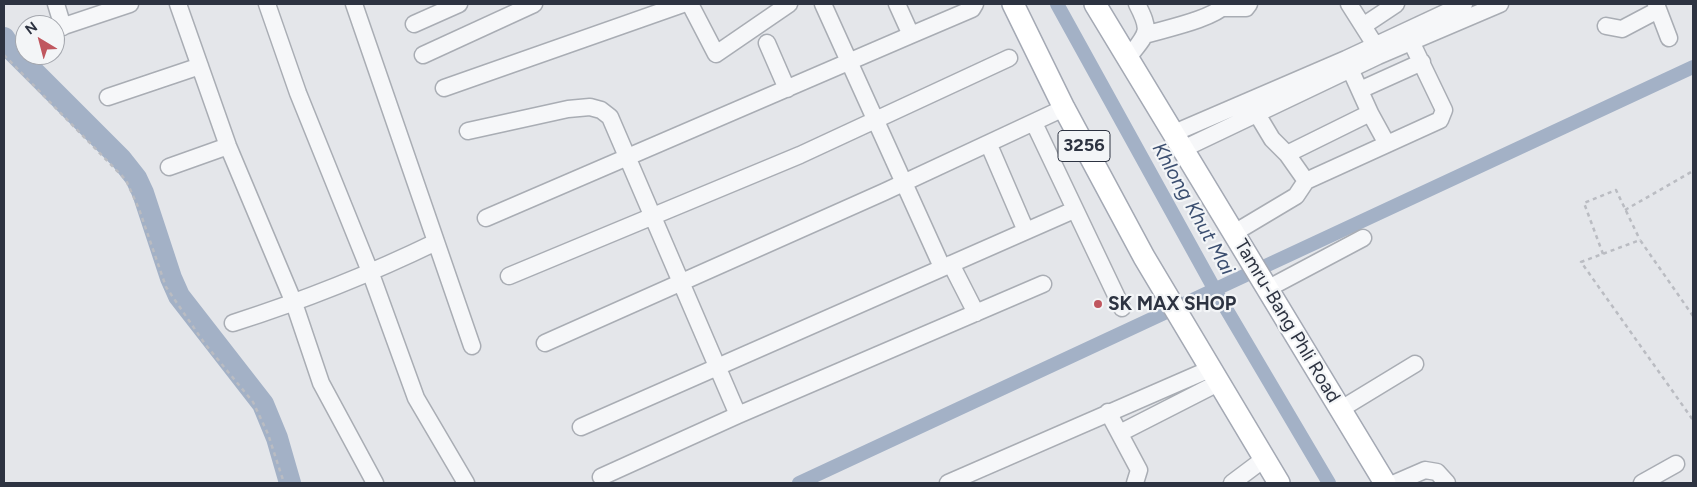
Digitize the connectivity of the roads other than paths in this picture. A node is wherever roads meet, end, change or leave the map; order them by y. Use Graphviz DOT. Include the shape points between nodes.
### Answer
graph roads {
  1 [pos="130,4"];
  2 [pos="178,4"];
  3 [pos="267,4"];
  4 [pos="354,4"];
  5 [pos="459,4"];
  6 [pos="534,4"];
  7 [pos="683,4"];
  8 [pos="690,4"];
  9 [pos="789,4"];
  10 [pos="823,4"];
  11 [pos="897,4"];
  12 [pos="975,4"];
  13 [pos="1013,4"];
  14 [pos="1096,4"];
  15 [pos="1137,4"];
  16 [pos="1249,4"];
  17 [pos="1349,4"];
  18 [pos="1396,4"];
  19 [pos="1464,4"];
  20 [pos="1500,4"];
  21 [pos="1221,6"];
  22 [pos="1657,7"];
  23 [pos="414,24"];
  24 [pos="65,26"];
  25 [pos="1363,26"];
  26 [pos="1606,26"];
  27 [pos="911,35"];
  28 [pos="1146,35"];
  29 [pos="1409,36"];
  30 [pos="1669,38"];
  31 [pos="766,43"];
  32 [pos="1375,45"];
  33 [pos="424,55"];
  34 [pos="1008,58"];
  35 [pos="1128,58"];
  36 [pos="850,62"];
  37 [pos="1422,62"];
  38 [pos="200,66"];
  39 [pos="1350,71"];
  40 [pos="444,88"];
  41 [pos="786,89"];
  42 [pos="1360,90"];
  43 [pos="108,97"];
  44 [pos="1064,108"];
  45 [pos="1370,113"];
  46 [pos="1257,114"];
  47 [pos="876,120"];
  48 [pos="1034,123"];
  49 [pos="468,131"];
  50 [pos="1179,141"];
  51 [pos="1387,144"];
  52 [pos="989,145"];
  53 [pos="228,146"];
  54 [pos="1287,154"];
  55 [pos="628,159"];
  56 [pos="169,167"];
  57 [pos="1306,181"];
  58 [pos="905,183"];
  59 [pos="1074,210"];
  60 [pos="653,216"];
  61 [pos="486,218"];
  62 [pos="1026,231"];
  63 [pos="1363,238"];
  64 [pos="1238,240"];
  65 [pos="436,242"];
  66 [pos="947,266"];
  67 [pos="371,274"];
  68 [pos="509,276"];
  69 [pos="682,282"];
  70 [pos="1043,284"];
  71 [pos="1267,289"];
  72 [pos="294,304"];
  73 [pos="1122,308"];
  74 [pos="976,313"];
  75 [pos="233,324"];
  76 [pos="545,343"];
  77 [pos="472,346"];
  78 [pos="1415,364"];
  79 [pos="716,367"];
  80 [pos="1214,376"];
  81 [pos="1340,410"];
  82 [pos="1108,412"];
  83 [pos="738,415"];
  84 [pos="581,427"];
  85 [pos="1120,433"];
  86 [pos="1264,459"];
  87 [pos="1676,464"];
  88 [pos="601,477"];
  89 [pos="375,483"];
  90 [pos="466,483"];
  91 [pos="948,483"];
  92 [pos="1135,483"];
  93 [pos="1232,483"];
  94 [pos="1279,483"];
  95 [pos="1385,483"];
  96 [pos="1395,483"];
  97 [pos="1447,483"];
  98 [pos="1642,483"];
  1 -- 24 [label="street"];
  2 -- 38 [label="street"];
  3 -- 67 [label="street" via="298,94"];
  4 -- 65 [label="street"];
  5 -- 23 [label="street"];
  6 -- 33 [label="street"];
  7 -- 40 [label="street"];
  8 -- 9 [label="street" via="716,54"];
  10 -- 36 [label="street"];
  11 -- 27 [label="street"];
  12 -- 27 [label="street"];
  13 -- 44 [label="main road, 3256"];
  14 -- 35 [label="main road, Tamru-Bang Phli Road"];
  15 -- 28 [label="street" via="1147,22"];
  16 -- 21 [label="street" via="1246,8"];
  17 -- 25 [label="street"];
  18 -- 25 [label="street"];
  19 -- 29 [label="street"];
  20 -- 29 [label="street"];
  21 -- 28 [label="street" via="1194,20"];
  22 -- 26 [label="street" via="1622,29"];
  22 -- 30 [label="street"];
  25 -- 32 [label="street"];
  27 -- 36 [label="street"];
  28 -- 35 [label="street"];
  29 -- 32 [label="street"];
  29 -- 37 [label="street"];
  29 -- 39 [label="street"];
  31 -- 41 [label="street"];
  32 -- 50 [label="street"];
  34 -- 47 [label="street"];
  35 -- 50 [label="main road, Tamru-Bang Phli Road"];
  36 -- 41 [label="street"];
  36 -- 47 [label="street"];
  37 -- 42 [label="street"];
  37 -- 51 [label="street" via="1444,110 1443,115 1440,120"];
  38 -- 43 [label="street"];
  38 -- 53 [label="street"];
  39 -- 42 [label="street"];
  39 -- 46 [label="street"];
  41 -- 55 [label="street"];
  42 -- 45 [label="street"];
  44 -- 48 [label="street"];
  44 -- 80 [label="main road, 3256" via="1160,286"];
  45 -- 51 [label="street"];
  45 -- 54 [label="street"];
  46 -- 50 [label="street"];
  46 -- 54 [label="street" via="1272,139"];
  47 -- 58 [label="street"];
  47 -- 60 [label="street"];
  48 -- 52 [label="street"];
  48 -- 59 [label="street"];
  49 -- 55 [label="street" via="590,107 610,117"];
  50 -- 64 [label="main road, Tamru-Bang Phli Road"];
  51 -- 57 [label="street"];
  52 -- 58 [label="street"];
  52 -- 62 [label="street"];
  53 -- 56 [label="street"];
  53 -- 72 [label="street"];
  54 -- 57 [label="street"];
  55 -- 60 [label="street"];
  55 -- 61 [label="street"];
  57 -- 64 [label="street" via="1296,196"];
  58 -- 66 [label="street"];
  58 -- 69 [label="street"];
  59 -- 62 [label="street"];
  59 -- 73 [label="street"];
  60 -- 68 [label="street"];
  60 -- 69 [label="street"];
  62 -- 66 [label="street"];
  63 -- 71 [label="street"];
  64 -- 71 [label="main road, Tamru-Bang Phli Road"];
  65 -- 67 [label="street"];
  65 -- 77 [label="street"];
  66 -- 74 [label="street"];
  66 -- 79 [label="street"];
  67 -- 72 [label="street"];
  67 -- 90 [label="street" via="416,398"];
  69 -- 76 [label="street"];
  69 -- 79 [label="street"];
  70 -- 74 [label="street"];
  71 -- 81 [label="main road, Tamru-Bang Phli Road"];
  72 -- 75 [label="street"];
  72 -- 89 [label="street" via="321,384"];
  74 -- 83 [label="street"];
  78 -- 81 [label="street"];
  79 -- 83 [label="street"];
  79 -- 84 [label="street"];
  80 -- 82 [label="street"];
  80 -- 85 [label="street"];
  80 -- 86 [label="main road, 3256"];
  81 -- 95 [label="main road, Tamru-Bang Phli Road"];
  82 -- 85 [label="street"];
  82 -- 91 [label="street"];
  83 -- 88 [label="street"];
  85 -- 92 [label="street" via="1139,470"];
  86 -- 93 [label="street"];
  86 -- 94 [label="main road, 3256"];
  87 -- 98 [label="street"];
  96 -- 97 [label="street" via="1425,470 1437,472"];
}
